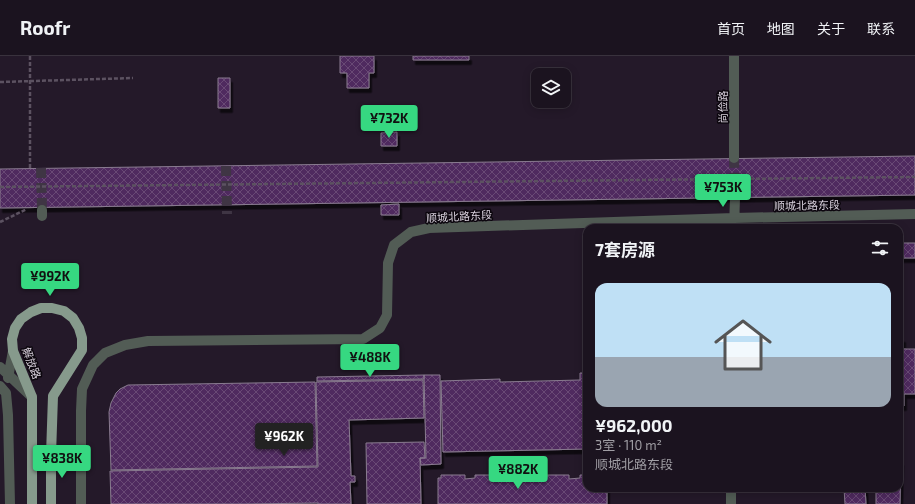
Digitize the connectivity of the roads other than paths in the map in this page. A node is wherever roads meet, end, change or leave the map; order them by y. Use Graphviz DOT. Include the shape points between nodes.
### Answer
graph roads {
  1 [pos="734,56"];
  2 [pos="734,158"];
  3 [pos="735,198"];
  4 [pos="915,214"];
  5 [pos="734,223"];
  6 [pos="673,224"];
  7 [pos="583,225"];
  8 [pos="13,351"];
  9 [pos="0,367"];
  10 [pos="9,374"];
  11 [pos="3,389"];
  12 [pos="32,397"];
  13 [pos="731,492"];
  14 [pos="10,504"];
  15 [pos="32,504"];
  16 [pos="51,504"];
  17 [pos="80,504"];
  18 [pos="731,504"];
  1 -- 2 [label="street, 尚俭路"];
  3 -- 5 [label="street"];
  4 -- 5 [label="street, 顺城北路东段"];
  5 -- 6 [label="street, 顺城北路东段"];
  7 -- 17 [label="street, 顺城北路东段" via="429,228 411,232 394,245 388,263 387,315 380,328 363,339 148,341 125,345 106,353 93,365 82,389"];
  8 -- 10 [label="street"];
  8 -- 12 [label="main road, 解放路"];
  8 -- 16 [label="main road, 解放路" via="12,339 15,328 31,312 41,308 52,308 73,318 82,338 82,350 53,396"];
  9 -- 10 [label="street"];
  10 -- 11 [label="street"];
  10 -- 12 [label="street"];
  11 -- 14 [label="street" via="8,415"];
  12 -- 15 [label="main road, 解放路"];
  13 -- 18 [label="street"];
}
